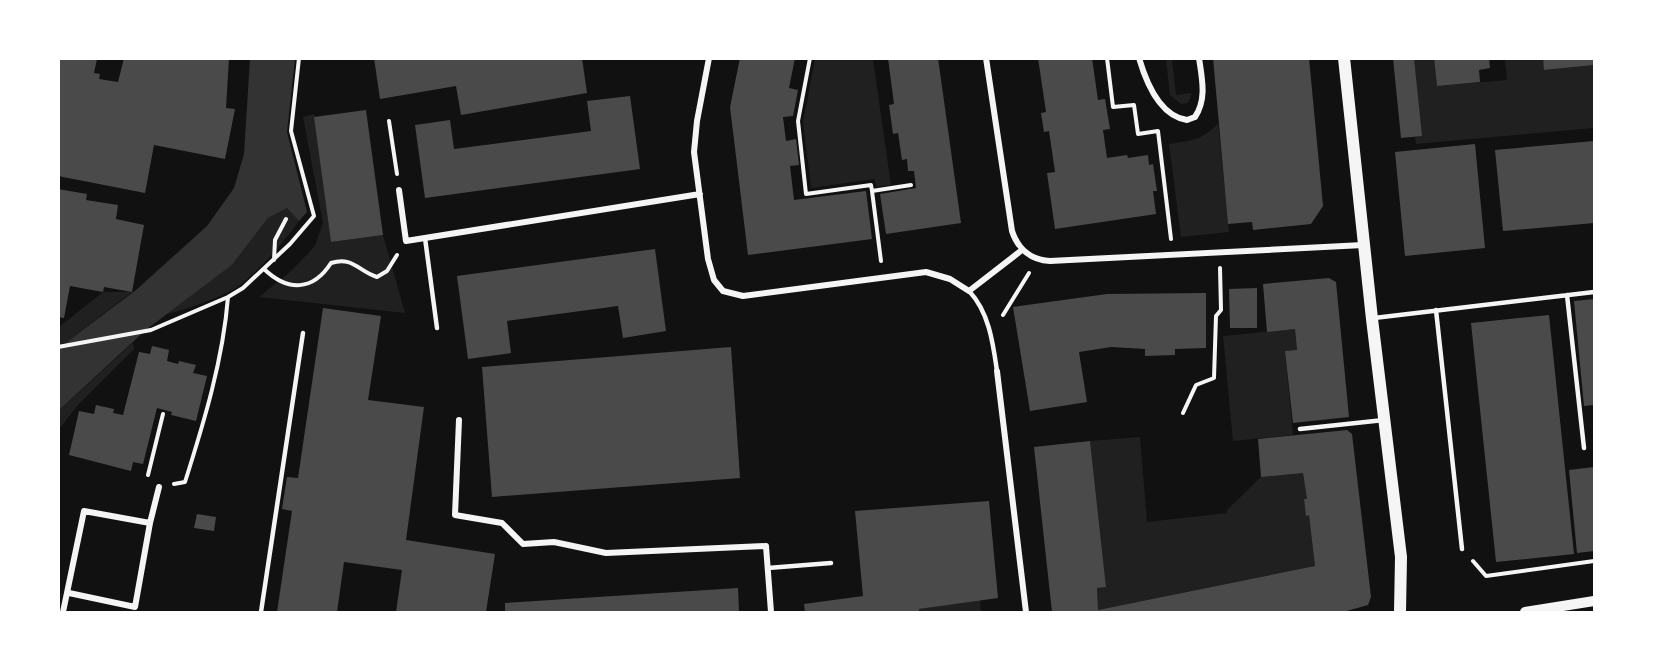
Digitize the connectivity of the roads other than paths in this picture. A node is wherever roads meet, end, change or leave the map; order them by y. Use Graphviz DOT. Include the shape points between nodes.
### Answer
graph roads {
  1 [pos="709,58"];
  2 [pos="986,58"];
  3 [pos="1139,58"];
  4 [pos="1199,58"];
  5 [pos="1344,58"];
  6 [pos="399,190"];
  7 [pos="700,194"];
  8 [pos="425,238"];
  9 [pos="1364,245"];
  10 [pos="1022,249"];
  11 [pos="969,291"];
  12 [pos="1594,292"];
  13 [pos="1567,295"];
  14 [pos="1436,310"];
  15 [pos="1372,319"];
  16 [pos="437,328"];
  17 [pos="303,333"];
  18 [pos="997,371"];
  19 [pos="459,420"];
  20 [pos="1384,420"];
  21 [pos="1300,429"];
  22 [pos="1584,448"];
  23 [pos="159,487"];
  24 [pos="150,523"];
  25 [pos="1462,549"];
  26 [pos="831,563"];
  27 [pos="768,568"];
  28 [pos="69,593"];
  29 [pos="1594,601"];
  30 [pos="63,612"];
  31 [pos="261,612"];
  32 [pos="771,612"];
  33 [pos="1026,612"];
  34 [pos="1400,612"];
  35 [pos="1525,612"];
  1 -- 7 [label="street" via="694,152"];
  2 -- 10 [label="street" via="1012,231"];
  3 -- 4 [label="street" via="1146,81 1159,100 1173,115 1187,120 1195,117 1202,103"];
  5 -- 9 [label="main road"];
  6 -- 8 [label="street" via="406,242"];
  7 -- 8 [label="street"];
  7 -- 11 [label="street" via="708,259 714,280 723,291 743,296 926,272 950,279"];
  8 -- 16 [label="lane"];
  9 -- 10 [label="street" via="1050,261"];
  9 -- 15 [label="main road"];
  10 -- 11 [label="street"];
  11 -- 18 [label="lane" via="988,325"];
  12 -- 13 [label="lane"];
  13 -- 14 [label="lane"];
  13 -- 22 [label="lane"];
  14 -- 15 [label="lane"];
  14 -- 25 [label="lane"];
  15 -- 20 [label="main road"];
  17 -- 31 [label="lane"];
  18 -- 33 [label="street"];
  19 -- 27 [label="street" via="455,515 502,523 523,544 554,542 606,553 766,546"];
  20 -- 21 [label="lane"];
  20 -- 34 [label="main road" via="1401,557"];
  23 -- 24 [label="street"];
  24 -- 28 [label="street" via="84,511"];
  24 -- 28 [label="street" via="135,607"];
  26 -- 27 [label="lane"];
  27 -- 32 [label="street"];
  28 -- 30 [label="street"];
  29 -- 35 [label="street"];
}
